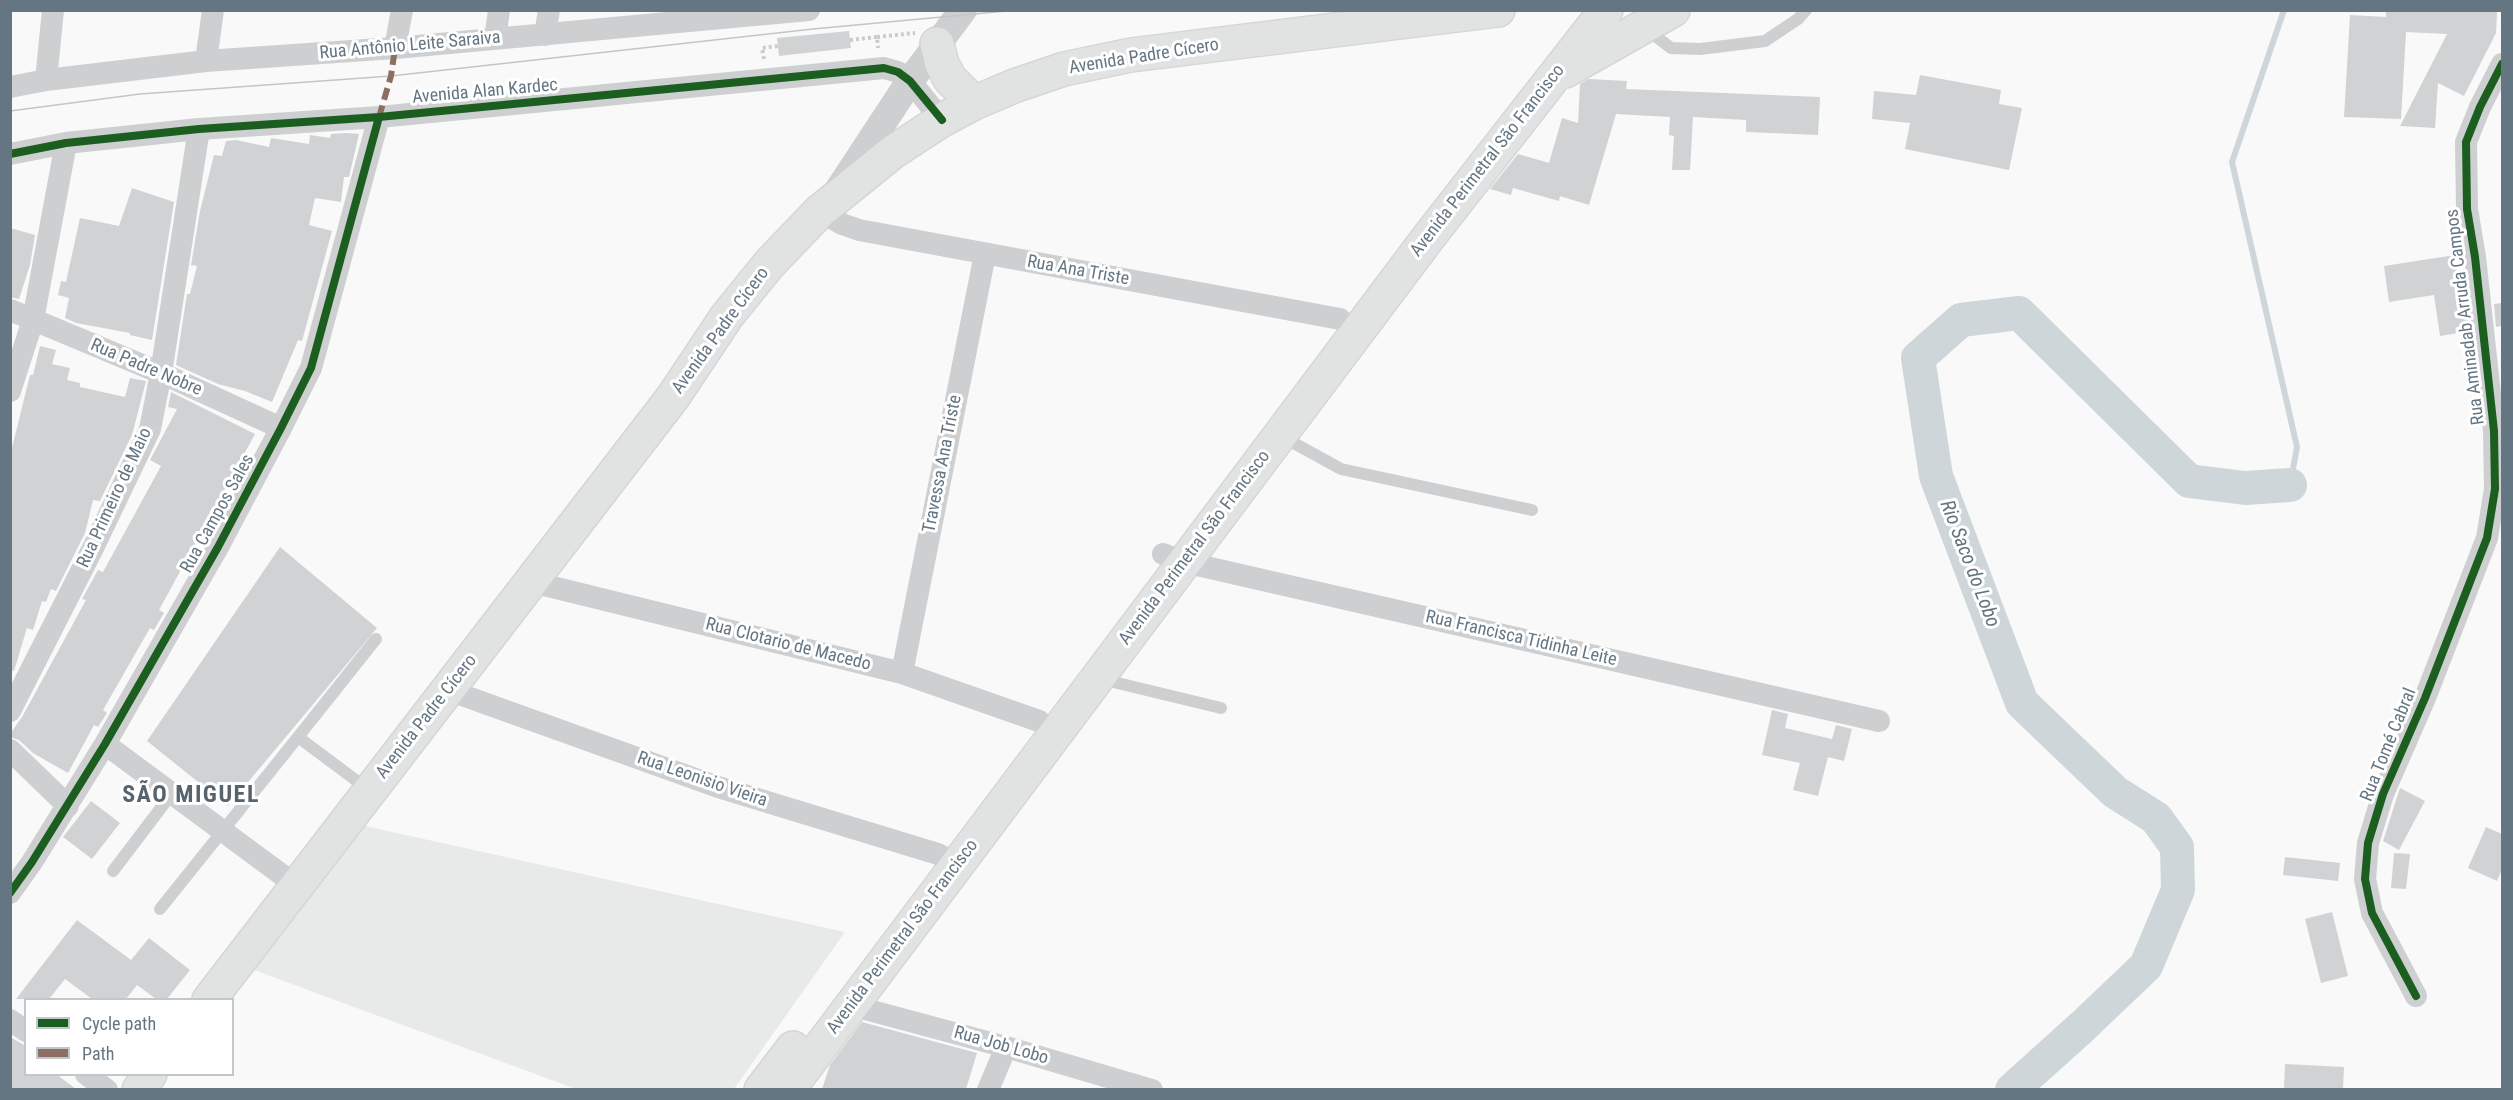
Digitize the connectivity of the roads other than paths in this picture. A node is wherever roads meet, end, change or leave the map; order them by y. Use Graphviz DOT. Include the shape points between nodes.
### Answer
graph roads {
  1 [pos="53,10"];
  2 [pos="213,10"];
  3 [pos="402,10"];
  4 [pos="499,10"];
  5 [pos="549,10"];
  6 [pos="809,10"];
  7 [pos="963,10"];
  8 [pos="1498,10"];
  9 [pos="1578,10"];
  10 [pos="1606,10"];
  11 [pos="1673,10"];
  12 [pos="1806,10"];
  13 [pos="1644,27"];
  14 [pos="544,35"];
  15 [pos="495,39"];
  16 [pos="938,44"];
  17 [pos="396,48"];
  18 [pos="206,61"];
  19 [pos="2502,64"];
  20 [pos="1552,78"];
  21 [pos="46,80"];
  22 [pos="910,81"];
  23 [pos="10,87"];
  24 [pos="974,103"];
  25 [pos="379,117"];
  26 [pos="942,120"];
  27 [pos="199,129"];
  28 [pos="66,143"];
  29 [pos="10,154"];
  30 [pos="825,206"];
  31 [pos="1418,233"];
  32 [pos="985,254"];
  33 [pos="10,310"];
  34 [pos="1340,319"];
  35 [pos="33,320"];
  36 [pos="161,373"];
  37 [pos="10,391"];
  38 [pos="281,428"];
  39 [pos="1280,435"];
  40 [pos="1532,510"];
  41 [pos="2487,538"];
  42 [pos="1174,558"];
  43 [pos="532,582"];
  44 [pos="376,639"];
  45 [pos="902,673"];
  46 [pos="1097,678"];
  47 [pos="448,690"];
  48 [pos="1221,708"];
  49 [pos="10,711"];
  50 [pos="1039,721"];
  51 [pos="1879,721"];
  52 [pos="298,737"];
  53 [pos="105,744"];
  54 [pos="10,750"];
  55 [pos="370,791"];
  56 [pos="173,792"];
  57 [pos="68,806"];
  58 [pos="222,830"];
  59 [pos="948,860"];
  60 [pos="112,871"];
  61 [pos="297,886"];
  62 [pos="10,893"];
  63 [pos="160,909"];
  64 [pos="2416,996"];
  65 [pos="209,998"];
  66 [pos="850,1005"];
  67 [pos="10,1020"];
  68 [pos="24,1030"];
  69 [pos="1006,1047"];
  70 [pos="89,1076"];
  71 [pos="149,1076"];
  72 [pos="107,1089"];
  73 [pos="139,1089"];
  74 [pos="761,1089"];
  75 [pos="788,1089"];
  76 [pos="988,1089"];
  77 [pos="1152,1089"];
  1 -- 21 [label="street"];
  2 -- 18 [label="street"];
  3 -- 17 [label="street"];
  4 -- 15 [label="street"];
  5 -- 14 [label="street"];
  6 -- 14 [label="street, Rua Antônio Leite Saraiva"];
  7 -- 16 [label="street"];
  8 -- 24 [label="main road, Avenida Padre Cícero" via="1131,55 1064,69"];
  9 -- 31 [label="main road, Avenida Perimetral São Francisco"];
  10 -- 20 [label="main road, Avenida Perimetral São Francisco"];
  11 -- 13 [label="main road"];
  12 -- 13 [label="lane" via="1765,41 1700,49 1671,48"];
  13 -- 20 [label="main road"];
  14 -- 15 [label="street, Rua Antônio Leite Saraiva"];
  15 -- 17 [label="street, Rua Antônio Leite Saraiva"];
  16 -- 22 [label="street"];
  16 -- 24 [label="main road" via="950,79"];
  17 -- 18 [label="street, Rua Antônio Leite Saraiva"];
  18 -- 21 [label="street, Rua Antônio Leite Saraiva"];
  19 -- 41 [label="street, Rua Aminadab Arruda Campos" via="2466,142 2467,209 2494,431 2495,489"];
  20 -- 31 [label="main road, Avenida Perimetral São Francisco"];
  21 -- 23 [label="street, Rua Antônio Leite Saraiva"];
  22 -- 25 [label="street, Avenida Alan Kardec" via="884,68"];
  22 -- 26 [label="street, Avenida Alan Kardec"];
  22 -- 30 [label="street"];
  24 -- 26 [label="main road, Avenida Padre Cícero"];
  25 -- 27 [label="street, Avenida Alan Kardec"];
  25 -- 38 [label="street, Rua Campos Sales" via="311,368"];
  26 -- 30 [label="main road, Avenida Padre Cícero" via="893,152"];
  27 -- 28 [label="street, Avenida Alan Kardec"];
  27 -- 36 [label="street, Rua Primeiro de Maio"];
  28 -- 29 [label="street, Avenida Alan Kardec"];
  28 -- 35 [label="street"];
  30 -- 32 [label="street, Rua Ana Triste" via="842,224 859,230"];
  30 -- 43 [label="main road, Avenida Padre Cícero" via="770,263 727,316 673,397"];
  31 -- 34 [label="main road, Avenida Perimetral São Francisco"];
  31 -- 39 [label="main road, Avenida Perimetral São Francisco"];
  32 -- 34 [label="street, Rua Ana Triste"];
  32 -- 45 [label="street, Travessa Ana Triste"];
  33 -- 35 [label="street, Rua Padre Nobre"];
  34 -- 42 [label="main road, Avenida Perimetral São Francisco"];
  35 -- 36 [label="street, Rua Padre Nobre"];
  35 -- 37 [label="street"];
  36 -- 38 [label="street, Rua Padre Nobre"];
  36 -- 49 [label="street, Rua Primeiro de Maio" via="150,429"];
  38 -- 53 [label="street, Rua Campos Sales"];
  39 -- 40 [label="lane" via="1341,469"];
  39 -- 42 [label="main road, Avenida Perimetral São Francisco"];
  41 -- 64 [label="street, Rua Tomé Cabral" via="2383,794 2368,843 2365,879 2372,913"];
  42 -- 46 [label="main road, Avenida Perimetral São Francisco"];
  42 -- 50 [label="main road, Avenida Perimetral São Francisco"];
  42 -- 51 [label="street, Rua Francisca Tidinha Leite"];
  43 -- 45 [label="street, Rua Clotario de Macedo"];
  43 -- 47 [label="main road, Avenida Padre Cícero"];
  44 -- 52 [label="lane"];
  45 -- 50 [label="street, Rua Clotario de Macedo"];
  46 -- 48 [label="lane"];
  46 -- 59 [label="main road, Avenida Perimetral São Francisco"];
  47 -- 55 [label="main road, Avenida Padre Cícero"];
  47 -- 59 [label="street, Rua Leonisio Vieira" via="718,787"];
  50 -- 59 [label="main road, Avenida Perimetral São Francisco"];
  52 -- 55 [label="lane"];
  52 -- 58 [label="lane"];
  53 -- 56 [label="street"];
  53 -- 57 [label="street, Rua Campos Sales"];
  54 -- 57 [label="street"];
  55 -- 61 [label="main road, Avenida Padre Cícero"];
  56 -- 58 [label="street"];
  56 -- 60 [label="lane"];
  57 -- 62 [label="street, Rua Campos Sales"];
  58 -- 61 [label="street"];
  58 -- 63 [label="lane"];
  59 -- 66 [label="main road, Avenida Perimetral São Francisco"];
  59 -- 74 [label="main road, Avenida Perimetral São Francisco"];
  61 -- 65 [label="main road, Avenida Padre Cícero"];
  66 -- 69 [label="street, Rua Job Lobo"];
  66 -- 75 [label="main road, Avenida Perimetral São Francisco"];
  67 -- 68 [label="street"];
  69 -- 76 [label="street"];
  69 -- 77 [label="street, Rua Job Lobo"];
  70 -- 72 [label="street"];
  71 -- 73 [label="main road"];
}
